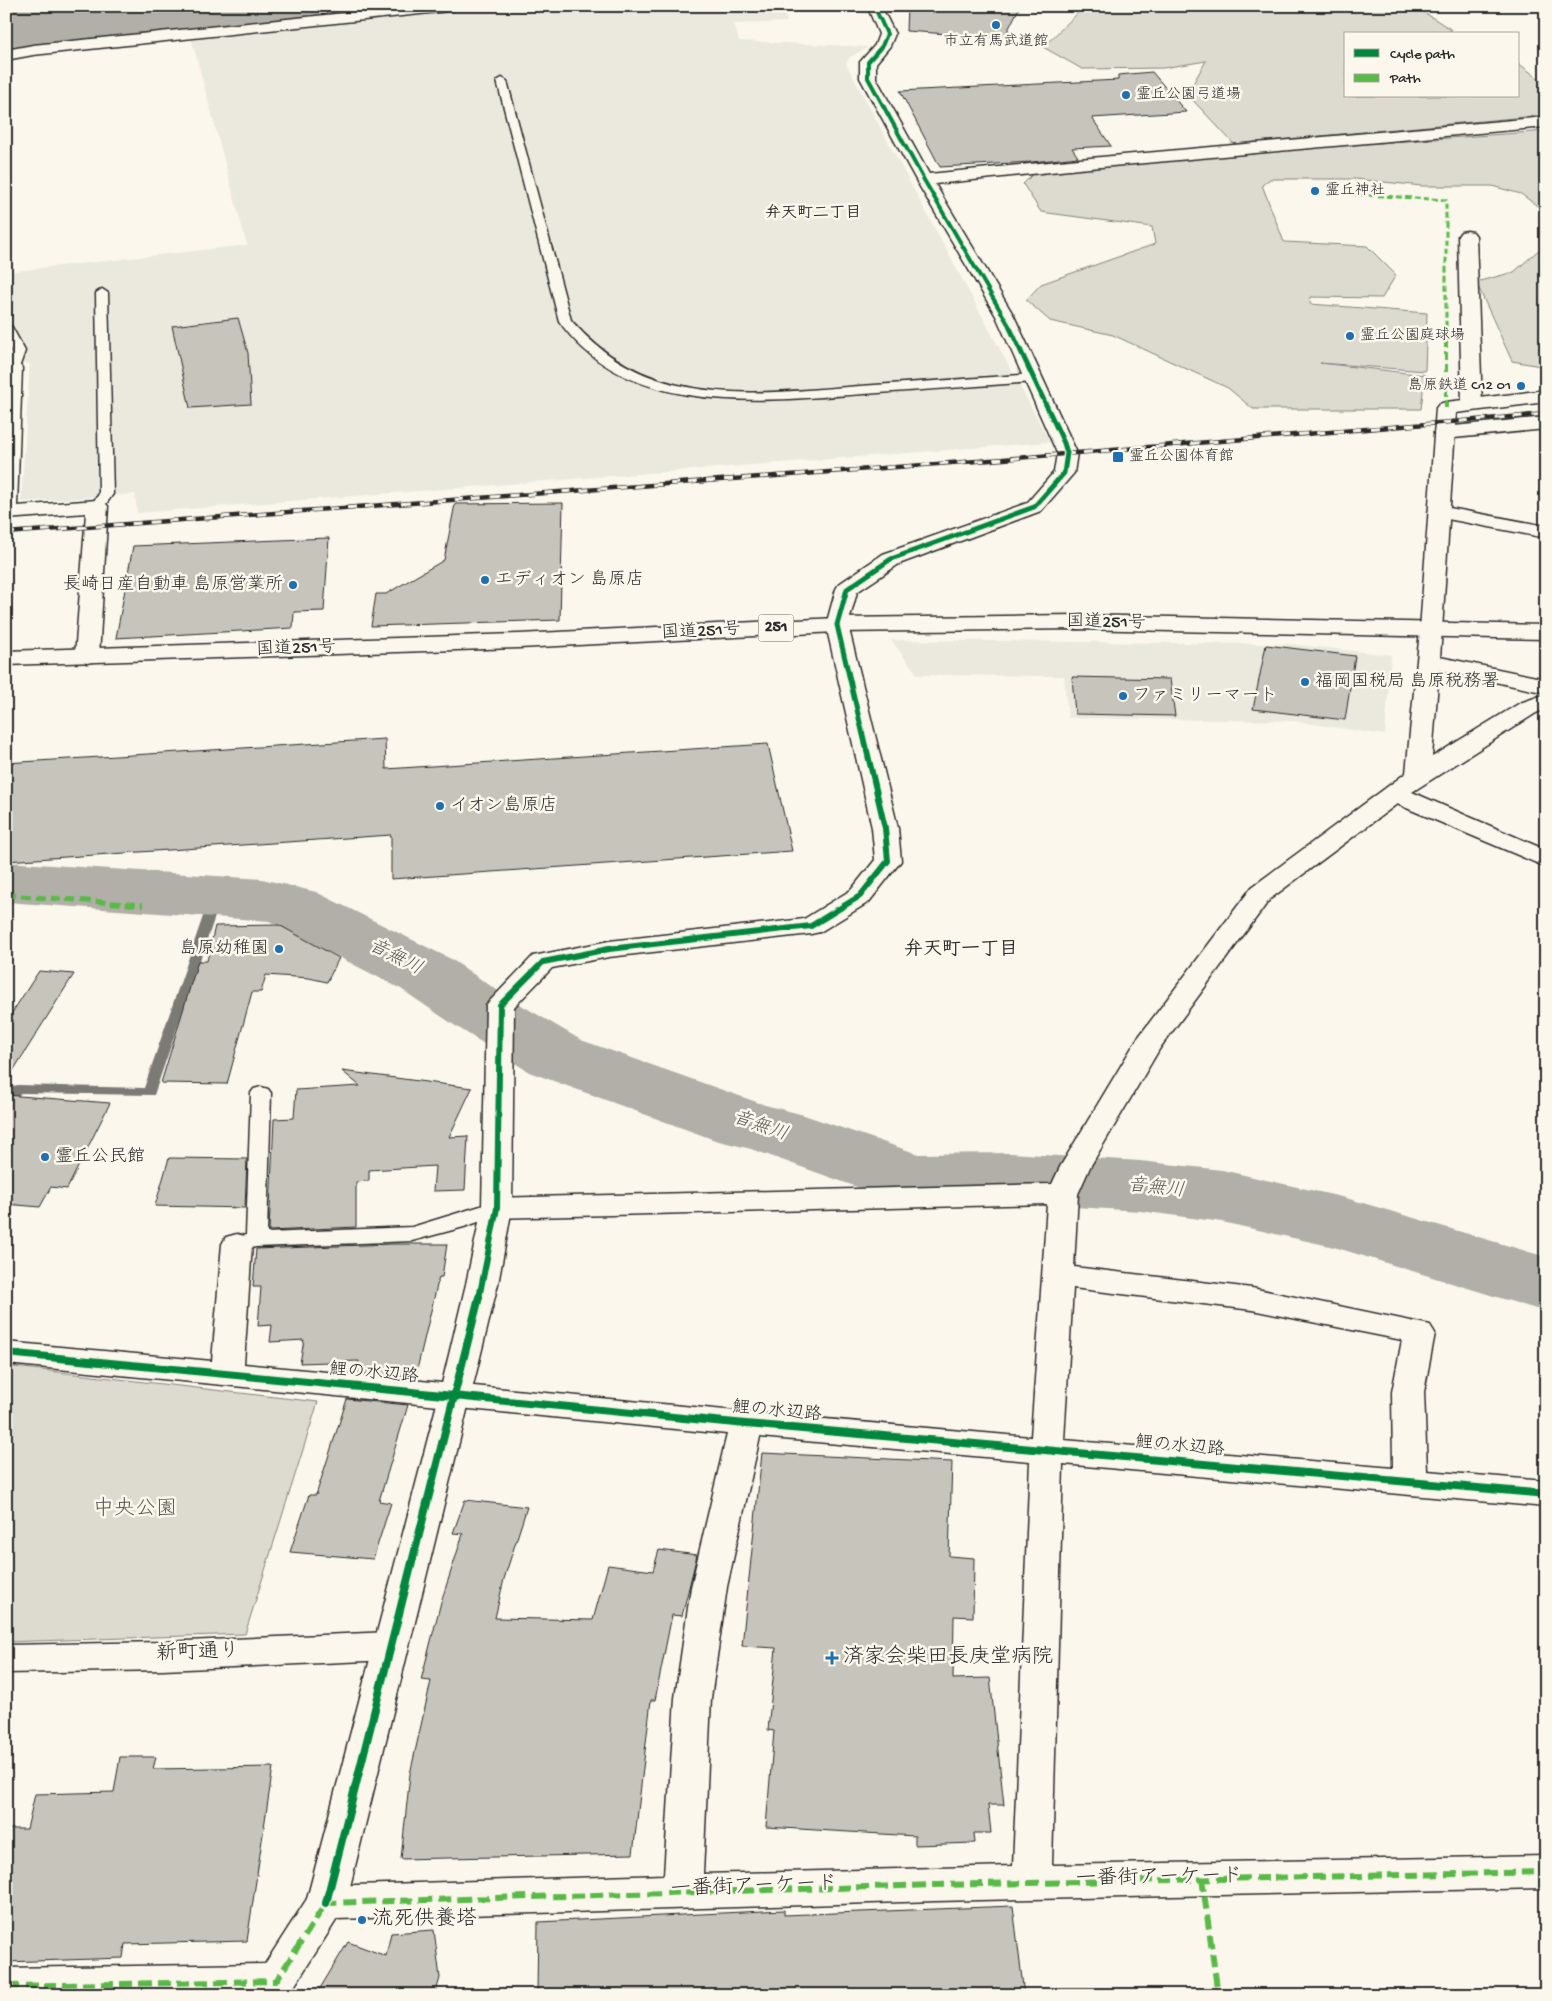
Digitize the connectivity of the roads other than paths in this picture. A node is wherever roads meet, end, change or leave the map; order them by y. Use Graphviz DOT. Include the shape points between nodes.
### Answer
graph roads {
  1 [pos="874,6"];
  2 [pos="449,8"];
  3 [pos="6,54"];
  4 [pos="502,81"];
  5 [pos="1546,122"];
  6 [pos="924,180"];
  7 [pos="1466,236"];
  8 [pos="102,293"];
  9 [pos="6,328"];
  10 [pos="9,368"];
  11 [pos="1034,378"];
  12 [pos="1546,396"];
  13 [pos="1472,405"];
  14 [pos="1546,423"];
  15 [pos="1444,433"];
  16 [pos="97,506"];
  17 [pos="6,511"];
  18 [pos="1439,512"];
  19 [pos="1546,532"];
  20 [pos="837,625"];
  21 [pos="1431,630"];
  22 [pos="1546,632"];
  23 [pos="87,656"];
  24 [pos="6,658"];
  25 [pos="1428,661"];
  26 [pos="1546,686"];
  27 [pos="1546,701"];
  28 [pos="1418,776"];
  29 [pos="1395,794"];
  30 [pos="1546,859"];
  31 [pos="260,1093"];
  32 [pos="1067,1183"];
  33 [pos="497,1208"];
  34 [pos="246,1242"];
  35 [pos="1058,1276"];
  36 [pos="6,1353"];
  37 [pos="227,1376"];
  38 [pos="455,1396"];
  39 [pos="746,1424"];
  40 [pos="1047,1451"];
  41 [pos="1410,1482"];
  42 [pos="1546,1494"];
  43 [pos="390,1646"];
  44 [pos="6,1659"];
  45 [pos="1546,1872"];
  46 [pos="1032,1881"];
  47 [pos="683,1890"];
  48 [pos="326,1903"];
  49 [pos="6,1986"];
  50 [pos="273,1988"];
  1 -- 6 [label="main road" via="886,34 882,46 868,62 868,78"];
  2 -- 3 [label="main road"];
  4 -- 11 [label="lane" via="565,322 590,349 609,363 667,387 734,397"];
  5 -- 6 [label="main road"];
  6 -- 11 [label="main road" via="1005,316"];
  7 -- 13 [label="main road"];
  8 -- 16 [label="lane" via="106,494"];
  9 -- 10 [label="lane" via="18,351"];
  10 -- 17 [label="main road"];
  11 -- 20 [label="main road" via="1067,453 1064,473 1034,507 891,559 847,589"];
  12 -- 13 [label="main road"];
  13 -- 15 [label="main road" via="1446,408"];
  14 -- 15 [label="main road"];
  15 -- 18 [label="main road"];
  16 -- 17 [label="main road"];
  16 -- 23 [label="main road"];
  18 -- 19 [label="main road"];
  18 -- 21 [label="main road"];
  20 -- 21 [label="main road, 国道251号 / 251" via="1077,622"];
  20 -- 23 [label="main road, 国道251号 / 251" via="519,641"];
  20 -- 33 [label="main road" via="886,828 888,861 860,896 810,926 609,949 544,962 500,1005"];
  21 -- 22 [label="main road, 国道251号 / 251"];
  21 -- 25 [label="main road"];
  23 -- 24 [label="main road, 国道251号 / 251"];
  25 -- 26 [label="main road"];
  25 -- 28 [label="main road"];
  27 -- 28 [label="main road" via="1528,708"];
  28 -- 29 [label="main road"];
  29 -- 30 [label="main road"];
  29 -- 32 [label="main road" via="1261,893 1147,1044"];
  31 -- 34 [label="lane"];
  32 -- 33 [label="main road"];
  32 -- 35 [label="main road"];
  33 -- 34 [label="lane" via="412,1234"];
  33 -- 38 [label="main road"];
  34 -- 37 [label="main road"];
  35 -- 40 [label="main road"];
  35 -- 41 [label="main road" via="1252,1299 1419,1333 1408,1392"];
  36 -- 37 [label="main road, 鯉の水辺路"];
  37 -- 38 [label="main road, 鯉の水辺路"];
  38 -- 39 [label="main road, 鯉の水辺路"];
  38 -- 43 [label="main road"];
  39 -- 40 [label="main road, 鯉の水辺路"];
  39 -- 47 [label="main road" via="709,1587 693,1698"];
  40 -- 41 [label="main road, 鯉の水辺路"];
  40 -- 46 [label="main road"];
  41 -- 42 [label="main road, 鯉の水辺路"];
  43 -- 44 [label="main road, 新町通り"];
  43 -- 48 [label="main road"];
  45 -- 46 [label="main road, 一番街アーケード"];
  46 -- 47 [label="main road, 一番街アーケード"];
  47 -- 48 [label="main road, 一番街アーケード"];
  48 -- 50 [label="main road"];
  49 -- 50 [label="main road"];
}
